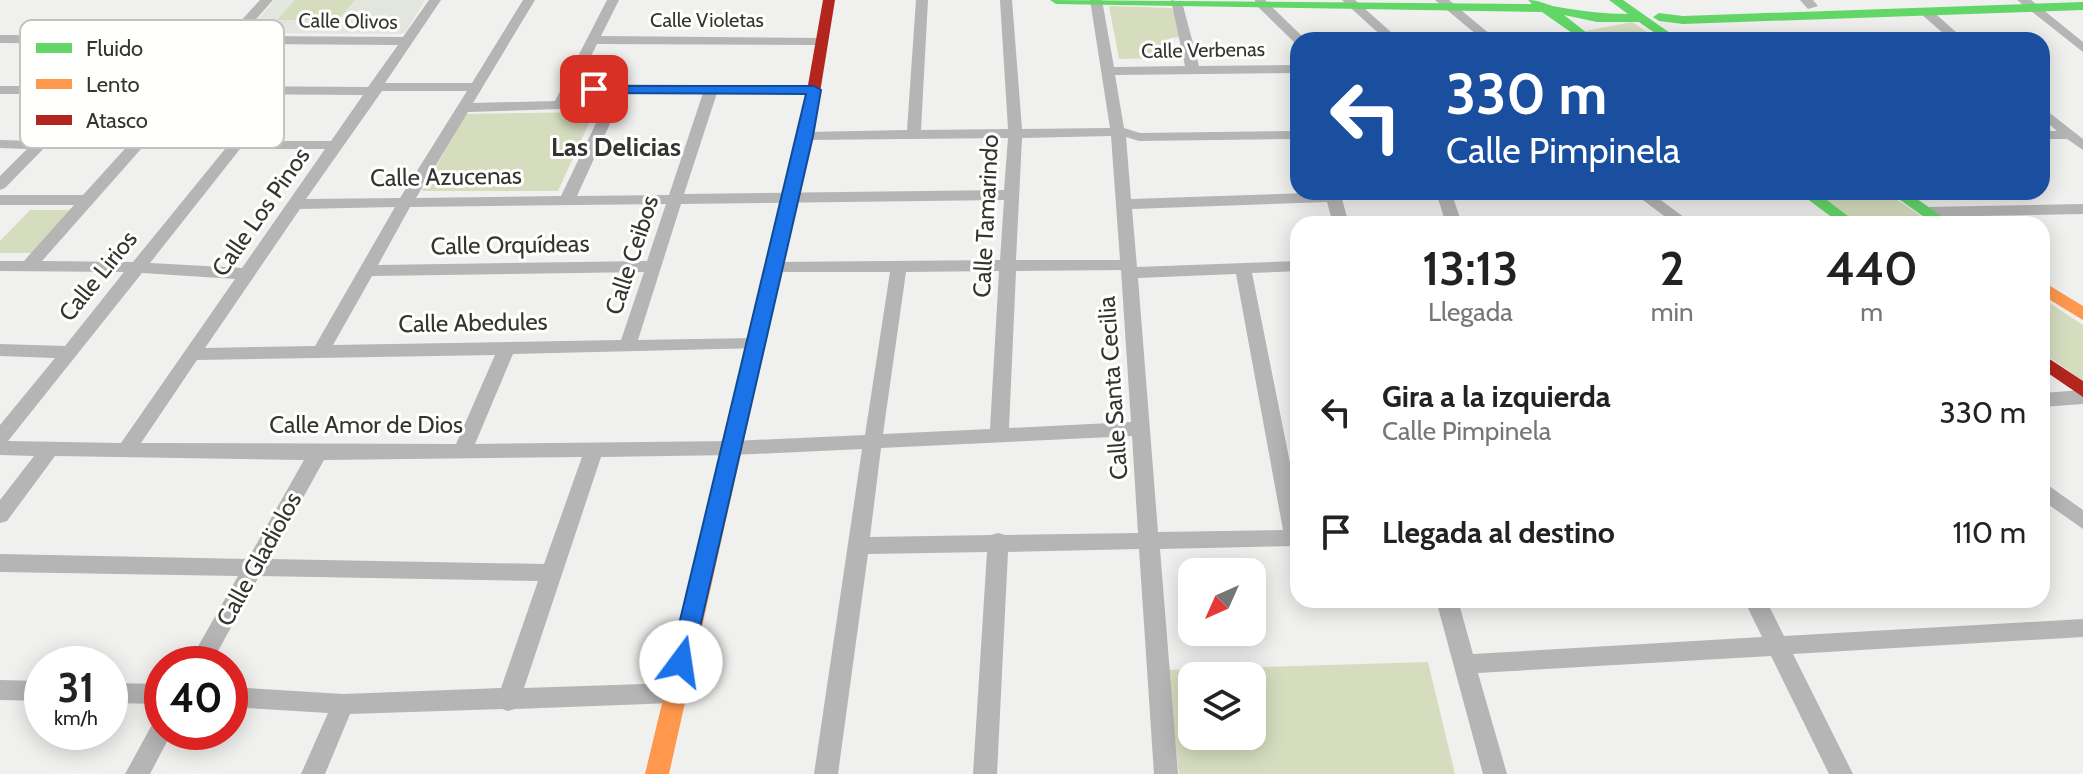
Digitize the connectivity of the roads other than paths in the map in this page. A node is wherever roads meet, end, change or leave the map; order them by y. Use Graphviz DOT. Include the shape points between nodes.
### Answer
graph roads {
  1 [pos="267,0"];
  2 [pos="435,0"];
  3 [pos="529,0"];
  4 [pos="613,0"];
  5 [pos="829,0"];
  6 [pos="922,0"];
  7 [pos="1006,0"];
  8 [pos="1056,0"];
  9 [pos="1096,0"];
  10 [pos="1615,0"];
  11 [pos="1974,0"];
  12 [pos="1176,2"];
  13 [pos="1260,2"];
  14 [pos="1350,2"];
  15 [pos="1444,2"];
  16 [pos="1809,3"];
  17 [pos="1539,4"];
  18 [pos="2027,4"];
  19 [pos="2083,6"];
  20 [pos="1925,11"];
  21 [pos="1650,17"];
  22 [pos="249,20"];
  23 [pos="1292,32"];
  24 [pos="1385,32"];
  25 [pos="1481,32"];
  26 [pos="1579,32"];
  27 [pos="1666,32"];
  28 [pos="1950,32"];
  29 [pos="284,40"];
  30 [pos="592,40"];
  31 [pos="408,41"];
  32 [pos="821,41"];
  33 [pos="2083,48"];
  34 [pos="1290,69"];
  35 [pos="1193,70"];
  36 [pos="1109,71"];
  37 [pos="476,87"];
  38 [pos="569,88"];
  39 [pos="284,89"];
  40 [pos="376,89"];
  41 [pos="619,89"];
  42 [pos="711,90"];
  43 [pos="814,90"];
  44 [pos="462,108"];
  45 [pos="2050,118"];
  46 [pos="1290,123"];
  47 [pos="1015,132"];
  48 [pos="1121,133"];
  49 [pos="1290,135"];
  50 [pos="2050,135"];
  51 [pos="2070,135"];
  52 [pos="806,136"];
  53 [pos="914,136"];
  54 [pos="0,144"];
  55 [pos="20,145"];
  56 [pos="338,145"];
  57 [pos="284,146"];
  58 [pos="2083,146"];
  59 [pos="35,148"];
  60 [pos="133,148"];
  61 [pos="233,148"];
  62 [pos="0,185"];
  63 [pos="1009,195"];
  64 [pos="790,196"];
  65 [pos="1290,196"];
  66 [pos="677,197"];
  67 [pos="568,198"];
  68 [pos="0,200"];
  69 [pos="86,200"];
  70 [pos="1651,200"];
  71 [pos="1817,200"];
  72 [pos="1909,200"];
  73 [pos="405,203"];
  74 [pos="294,204"];
  75 [pos="1124,204"];
  76 [pos="2083,209"];
  77 [pos="1926,212"];
  78 [pos="1674,216"];
  79 [pos="1840,216"];
  80 [pos="1932,216"];
  81 [pos="1008,263"];
  82 [pos="899,265"];
  83 [pos="0,266"];
  84 [pos="28,266"];
  85 [pos="654,266"];
  86 [pos="1290,266"];
  87 [pos="136,267"];
  88 [pos="775,267"];
  89 [pos="1129,269"];
  90 [pos="1243,269"];
  91 [pos="367,271"];
  92 [pos="247,274"];
  93 [pos="2050,291"];
  94 [pos="2075,303"];
  95 [pos="2083,314"];
  96 [pos="628,344"];
  97 [pos="755,344"];
  98 [pos="507,347"];
  99 [pos="322,349"];
  100 [pos="0,350"];
  101 [pos="68,352"];
  102 [pos="192,354"];
  103 [pos="2050,366"];
  104 [pos="2083,390"];
  105 [pos="2083,397"];
  106 [pos="2050,399"];
  107 [pos="1139,429"];
  108 [pos="999,435"];
  109 [pos="0,438"];
  110 [pos="871,439"];
  111 [pos="0,448"];
  112 [pos="51,448"];
  113 [pos="733,448"];
  114 [pos="594,449"];
  115 [pos="125,451"];
  116 [pos="462,451"];
  117 [pos="318,453"];
  118 [pos="2052,504"];
  119 [pos="1290,508"];
  120 [pos="0,515"];
  121 [pos="2083,521"];
  122 [pos="1290,538"];
  123 [pos="1147,540"];
  124 [pos="998,541"];
  125 [pos="861,546"];
  126 [pos="0,563"];
  127 [pos="258,565"];
  128 [pos="550,573"];
  129 [pos="1449,608"];
  130 [pos="1759,608"];
  131 [pos="2080,630"];
  132 [pos="210,646"];
  133 [pos="1778,646"];
  134 [pos="1464,664"];
  135 [pos="0,690"];
  136 [pos="24,691"];
  137 [pos="674,693"];
  138 [pos="248,698"];
  139 [pos="508,701"];
  140 [pos="343,704"];
  141 [pos="150,750"];
  142 [pos="137,774"];
  143 [pos="313,774"];
  144 [pos="657,774"];
  145 [pos="826,774"];
  146 [pos="985,774"];
  147 [pos="1166,774"];
  148 [pos="1495,774"];
  149 [pos="1841,774"];
  1 -- 22 [label="street"];
  2 -- 31 [label="street, Calle Los Pinos"];
  3 -- 37 [label="street"];
  4 -- 30 [label="street"];
  5 -- 32 [label="street"];
  6 -- 53 [label="street"];
  7 -- 47 [label="street, Calle Tamarindo"];
  8 -- 9 [label="street"];
  9 -- 12 [label="street"];
  9 -- 36 [label="street, Calle Santa Cecilia"];
  10 -- 21 [label="street"];
  11 -- 16 [label="street"];
  12 -- 13 [label="street"];
  12 -- 35 [label="street"];
  13 -- 14 [label="street"];
  13 -- 23 [label="street"];
  14 -- 15 [label="street"];
  14 -- 24 [label="street"];
  15 -- 17 [label="street"];
  15 -- 25 [label="street"];
  16 -- 21 [label="street" via="1671,11"];
  17 -- 21 [label="street" via="1597,18"];
  17 -- 26 [label="street"];
  18 -- 19 [label="street"];
  18 -- 20 [label="street"];
  18 -- 33 [label="street"];
  20 -- 21 [label="street"];
  20 -- 28 [label="street"];
  21 -- 27 [label="street"];
  29 -- 31 [label="street, Calle Olivos"];
  30 -- 32 [label="street, Calle Violetas"];
  30 -- 38 [label="street"];
  31 -- 40 [label="street, Calle Los Pinos"];
  32 -- 43 [label="street"];
  34 -- 35 [label="street, Calle Verbenas"];
  35 -- 36 [label="street, Calle Verbenas"];
  36 -- 48 [label="street, Calle Santa Cecilia"];
  37 -- 40 [label="street"];
  37 -- 44 [label="street"];
  38 -- 41 [label="street"];
  38 -- 44 [label="street" via="560,105"];
  39 -- 40 [label="street"];
  40 -- 56 [label="street, Calle Los Pinos"];
  41 -- 42 [label="street"];
  41 -- 67 [label="street"];
  42 -- 43 [label="street"];
  42 -- 66 [label="street, Calle Ceibos"];
  43 -- 52 [label="street"];
  44 -- 73 [label="street"];
  45 -- 51 [label="street"];
  46 -- 48 [label="street" via="1138,126"];
  47 -- 48 [label="street"];
  47 -- 53 [label="street"];
  47 -- 63 [label="street, Calle Tamarindo"];
  48 -- 49 [label="street"];
  48 -- 75 [label="street, Calle Santa Cecilia"];
  50 -- 51 [label="street"];
  51 -- 58 [label="street"];
  52 -- 53 [label="street"];
  52 -- 64 [label="street"];
  54 -- 55 [label="street"];
  56 -- 57 [label="street"];
  56 -- 74 [label="street, Calle Los Pinos"];
  59 -- 62 [label="street"];
  60 -- 69 [label="street"];
  61 -- 87 [label="street, Calle Lirios"];
  63 -- 64 [label="street, Calle Azucenas"];
  63 -- 81 [label="street, Calle Tamarindo"];
  64 -- 66 [label="street, Calle Azucenas"];
  64 -- 88 [label="street"];
  65 -- 75 [label="street"];
  66 -- 67 [label="street, Calle Azucenas"];
  66 -- 85 [label="street, Calle Ceibos"];
  67 -- 73 [label="street, Calle Azucenas"];
  68 -- 69 [label="street"];
  69 -- 84 [label="street"];
  70 -- 78 [label="street"];
  71 -- 79 [label="street"];
  72 -- 77 [label="street"];
  73 -- 74 [label="street, Calle Azucenas"];
  73 -- 91 [label="street"];
  74 -- 92 [label="street, Calle Los Pinos"];
  75 -- 89 [label="street, Calle Santa Cecilia"];
  76 -- 77 [label="street"];
  77 -- 80 [label="street"];
  81 -- 82 [label="street"];
  81 -- 89 [label="street"];
  81 -- 108 [label="street, Calle Tamarindo"];
  82 -- 88 [label="street"];
  82 -- 110 [label="street"];
  83 -- 84 [label="street"];
  84 -- 87 [label="street"];
  85 -- 91 [label="street, Calle Orquídeas"];
  85 -- 96 [label="street, Calle Ceibos"];
  86 -- 90 [label="street"];
  87 -- 92 [label="street"];
  87 -- 101 [label="street, Calle Lirios"];
  88 -- 97 [label="street"];
  89 -- 90 [label="street"];
  89 -- 107 [label="street, Calle Santa Cecilia"];
  90 -- 119 [label="street"];
  91 -- 99 [label="street"];
  92 -- 102 [label="street, Calle Los Pinos"];
  93 -- 94 [label="street"];
  94 -- 95 [label="street"];
  96 -- 97 [label="street, Calle Abedules"];
  96 -- 98 [label="street, Calle Abedules"];
  97 -- 113 [label="street"];
  98 -- 99 [label="street, Calle Abedules"];
  98 -- 116 [label="street"];
  99 -- 102 [label="street, Calle Abedules"];
  100 -- 101 [label="street"];
  101 -- 109 [label="street, Calle Lirios"];
  102 -- 115 [label="street, Calle Los Pinos"];
  103 -- 104 [label="street"];
  105 -- 106 [label="street"];
  107 -- 108 [label="street, Calle Amor de Dios"];
  107 -- 123 [label="street, Calle Santa Cecilia"];
  108 -- 110 [label="street, Calle Amor de Dios"];
  110 -- 113 [label="street, Calle Amor de Dios"];
  110 -- 125 [label="street"];
  111 -- 112 [label="street, Calle Amor de Dios"];
  112 -- 115 [label="street, Calle Amor de Dios"];
  112 -- 120 [label="street"];
  113 -- 114 [label="street, Calle Amor de Dios"];
  113 -- 137 [label="street"];
  114 -- 116 [label="street, Calle Amor de Dios"];
  114 -- 128 [label="street"];
  115 -- 117 [label="street, Calle Amor de Dios"];
  116 -- 117 [label="street, Calle Amor de Dios"];
  117 -- 127 [label="street, Calle Gladiolos"];
  118 -- 121 [label="street"];
  122 -- 123 [label="street"];
  123 -- 124 [label="street"];
  123 -- 147 [label="street, Calle Santa Cecilia"];
  124 -- 125 [label="street"];
  124 -- 146 [label="street"];
  125 -- 145 [label="street"];
  126 -- 127 [label="street"];
  127 -- 128 [label="street"];
  127 -- 132 [label="street, Calle Gladiolos"];
  128 -- 139 [label="street"];
  129 -- 134 [label="street"];
  130 -- 133 [label="street"];
  131 -- 133 [label="street"];
  133 -- 134 [label="street"];
  133 -- 149 [label="street"];
  134 -- 148 [label="street"];
  135 -- 136 [label="street"];
  137 -- 139 [label="street"];
  137 -- 144 [label="street"];
  138 -- 140 [label="street"];
  139 -- 140 [label="street"];
  140 -- 143 [label="street"];
  141 -- 142 [label="street"];
}
